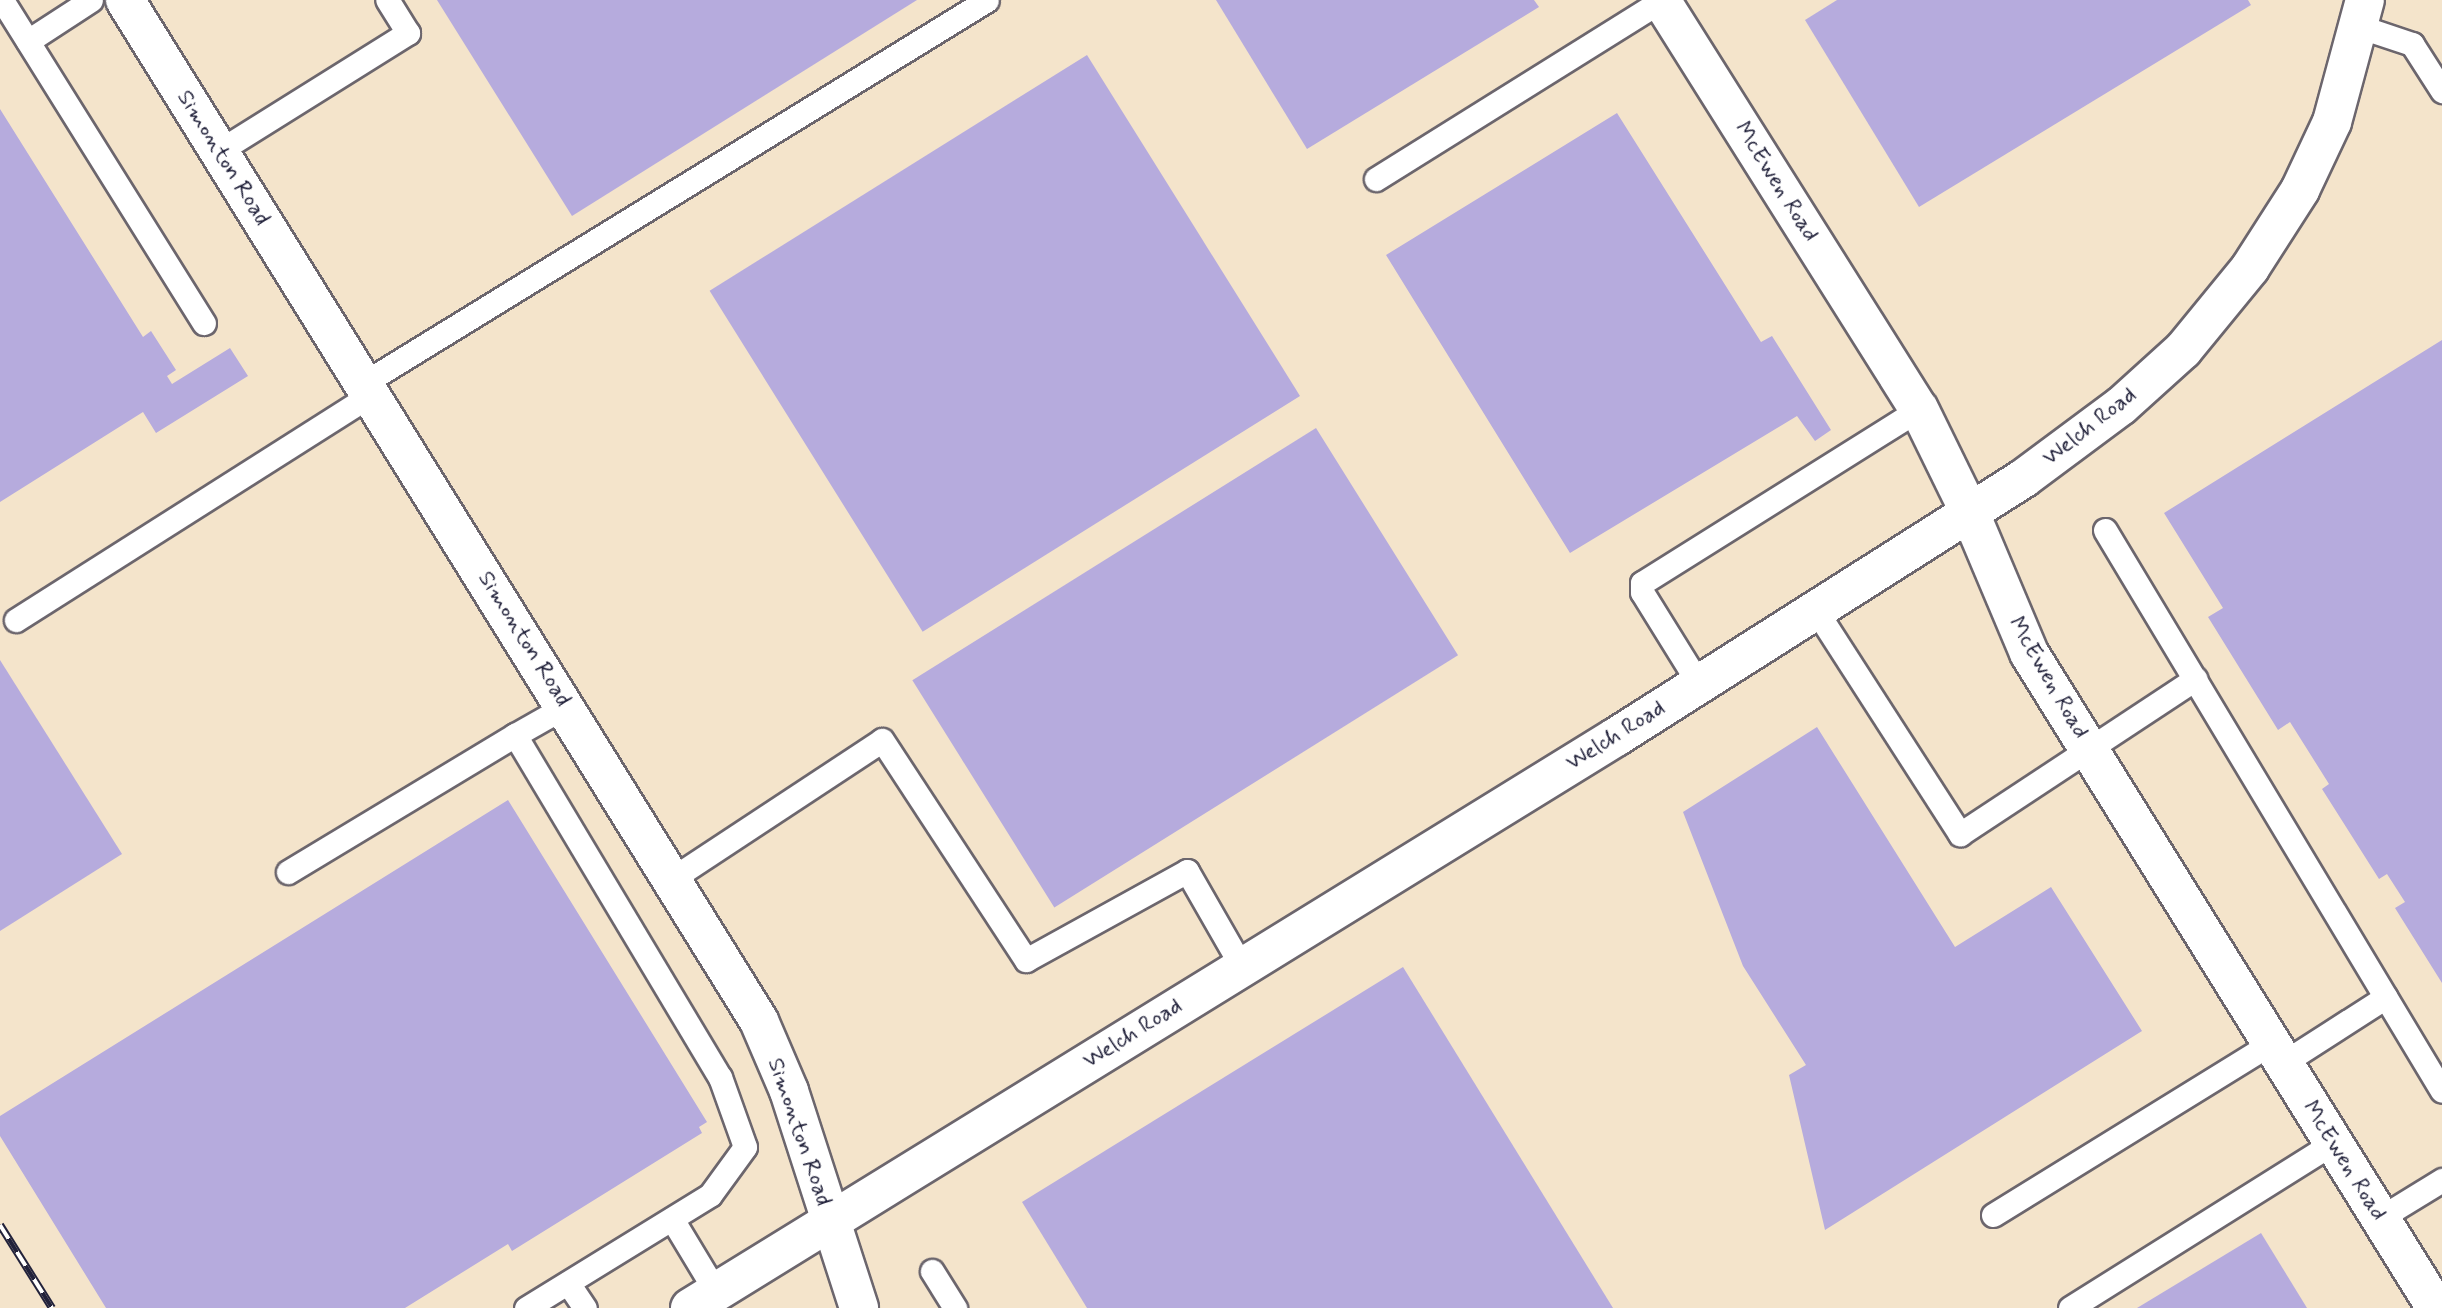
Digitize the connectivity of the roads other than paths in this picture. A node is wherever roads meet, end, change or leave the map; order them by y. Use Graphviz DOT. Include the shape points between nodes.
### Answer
graph roads {
  1 [pos="2,0"];
  2 [pos="91,0"];
  3 [pos="125,0"];
  4 [pos="387,0"];
  5 [pos="987,0"];
  6 [pos="1662,0"];
  7 [pos="2363,14"];
  8 [pos="28,41"];
  9 [pos="2442,91"];
  10 [pos="219,151"];
  11 [pos="1376,179"];
  12 [pos="204,323"];
  13 [pos="368,389"];
  14 [pos="1919,409"];
  15 [pos="1970,513"];
  16 [pos="2105,530"];
  17 [pos="1815,609"];
  18 [pos="16,620"];
  19 [pos="2195,679"];
  20 [pos="1699,684"];
  21 [pos="566,706"];
  22 [pos="514,735"];
  23 [pos="2089,749"];
  24 [pos="288,872"];
  25 [pos="673,878"];
  26 [pos="1242,967"];
  27 [pos="2386,997"];
  28 [pos="2277,1053"];
  29 [pos="2442,1091"];
  30 [pos="2333,1143"];
  31 [pos="2442,1181"];
  32 [pos="1993,1215"];
  33 [pos="2380,1218"];
  34 [pos="672,1219"];
  35 [pos="829,1222"];
  36 [pos="932,1271"];
  37 [pos="568,1283"];
  38 [pos="703,1300"];
  39 [pos="526,1308"];
  40 [pos="585,1308"];
  41 [pos="859,1308"];
  42 [pos="955,1308"];
  43 [pos="2070,1308"];
  44 [pos="2436,1308"];
  1 -- 8 [label="lane"];
  2 -- 8 [label="lane"];
  3 -- 10 [label="street, Simonton Road"];
  4 -- 10 [label="lane" via="408,33"];
  5 -- 13 [label="lane"];
  6 -- 11 [label="lane"];
  6 -- 14 [label="street, McEwen Road"];
  7 -- 9 [label="lane" via="2412,44"];
  7 -- 15 [label="street, Welch Road" via="2332,122 2300,190 2250,268 2183,350 2121,406"];
  8 -- 12 [label="lane"];
  10 -- 13 [label="street, Simonton Road"];
  13 -- 18 [label="lane"];
  13 -- 21 [label="street, Simonton Road"];
  14 -- 15 [label="street, McEwen Road"];
  14 -- 20 [label="lane" via="1642,583 1642,592"];
  15 -- 17 [label="street, Welch Road"];
  15 -- 23 [label="street, McEwen Road" via="2029,653"];
  16 -- 19 [label="lane"];
  17 -- 20 [label="street, Welch Road"];
  17 -- 23 [label="lane" via="1959,835"];
  19 -- 23 [label="lane"];
  19 -- 27 [label="lane"];
  20 -- 26 [label="street, Welch Road"];
  21 -- 22 [label="lane"];
  21 -- 25 [label="street, Simonton Road"];
  22 -- 24 [label="lane"];
  22 -- 34 [label="lane" via="720,1077 745,1147 710,1195"];
  23 -- 28 [label="street, McEwen Road"];
  25 -- 26 [label="lane" via="882,740 1026,960 1187,871"];
  25 -- 35 [label="street, Simonton Road" via="764,1032 789,1091"];
  26 -- 35 [label="street, Welch Road"];
  27 -- 28 [label="lane"];
  27 -- 29 [label="lane"];
  28 -- 30 [label="street, McEwen Road"];
  28 -- 32 [label="lane"];
  30 -- 33 [label="street, McEwen Road"];
  30 -- 43 [label="lane"];
  31 -- 33 [label="lane"];
  33 -- 44 [label="street, McEwen Road"];
  34 -- 37 [label="lane"];
  34 -- 38 [label="lane"];
  35 -- 38 [label="street, Welch Road"];
  35 -- 41 [label="street, Simonton Road"];
  36 -- 42 [label="lane"];
  37 -- 39 [label="lane"];
  37 -- 40 [label="lane"];
}
